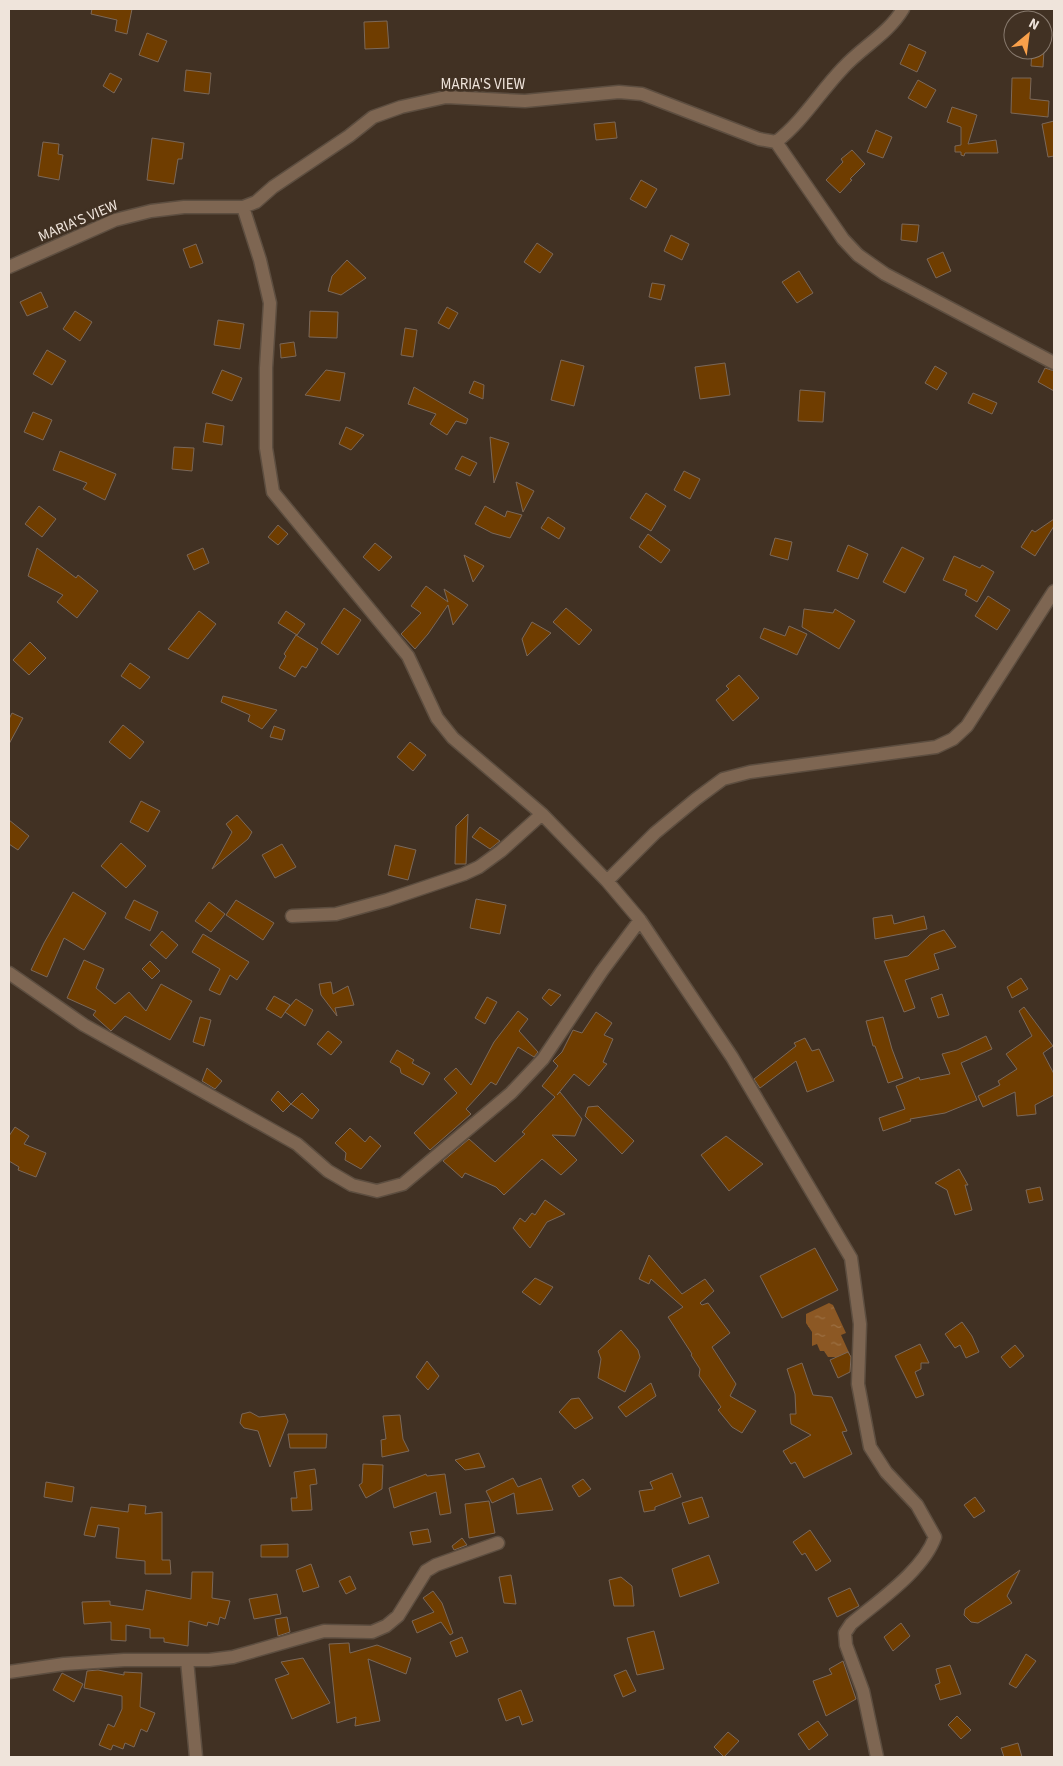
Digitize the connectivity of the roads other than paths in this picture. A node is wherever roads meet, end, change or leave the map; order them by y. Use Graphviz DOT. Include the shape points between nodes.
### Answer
graph roads {
  1 [pos="903,9"];
  2 [pos="776,142"];
  3 [pos="243,207"];
  4 [pos="9,267"];
  5 [pos="1054,363"];
  6 [pos="1054,591"];
  7 [pos="542,814"];
  8 [pos="607,881"];
  9 [pos="292,916"];
  10 [pos="640,920"];
  11 [pos="9,973"];
  12 [pos="498,1543"];
  13 [pos="187,1660"];
  14 [pos="9,1672"];
  15 [pos="196,1757"];
  16 [pos="877,1757"];
  1 -- 2 [label="street" via="880,36 844,66 793,129"];
  2 -- 3 [label="street, MARIA'S VIEW" via="759,139 642,94 619,92 525,101 446,97 373,117 256,202"];
  2 -- 5 [label="street" via="843,239 858,255 885,274"];
  3 -- 4 [label="street, MARIA'S VIEW" via="184,207 151,211 116,220"];
  3 -- 7 [label="street" via="270,303 266,448 273,492 408,656 437,718 453,738"];
  6 -- 8 [label="street" via="966,726 953,739 936,747 750,772 723,779 655,833"];
  7 -- 8 [label="street"];
  7 -- 9 [label="street" via="501,851 464,874 336,914"];
  8 -- 10 [label="street"];
  10 -- 11 [label="street" via="543,1059 511,1094 404,1184 377,1191 352,1185 336,1176 297,1144 84,1025"];
  10 -- 16 [label="street" via="732,1057 844,1243 855,1275 860,1324 858,1384 870,1447 886,1472 917,1505 935,1537 927,1554 912,1571 851,1624 845,1633 846,1645 863,1691"];
  12 -- 13 [label="street" via="426,1571 398,1616 372,1632 324,1631 233,1658"];
  13 -- 14 [label="street" via="64,1664"];
  13 -- 15 [label="street"];
}
